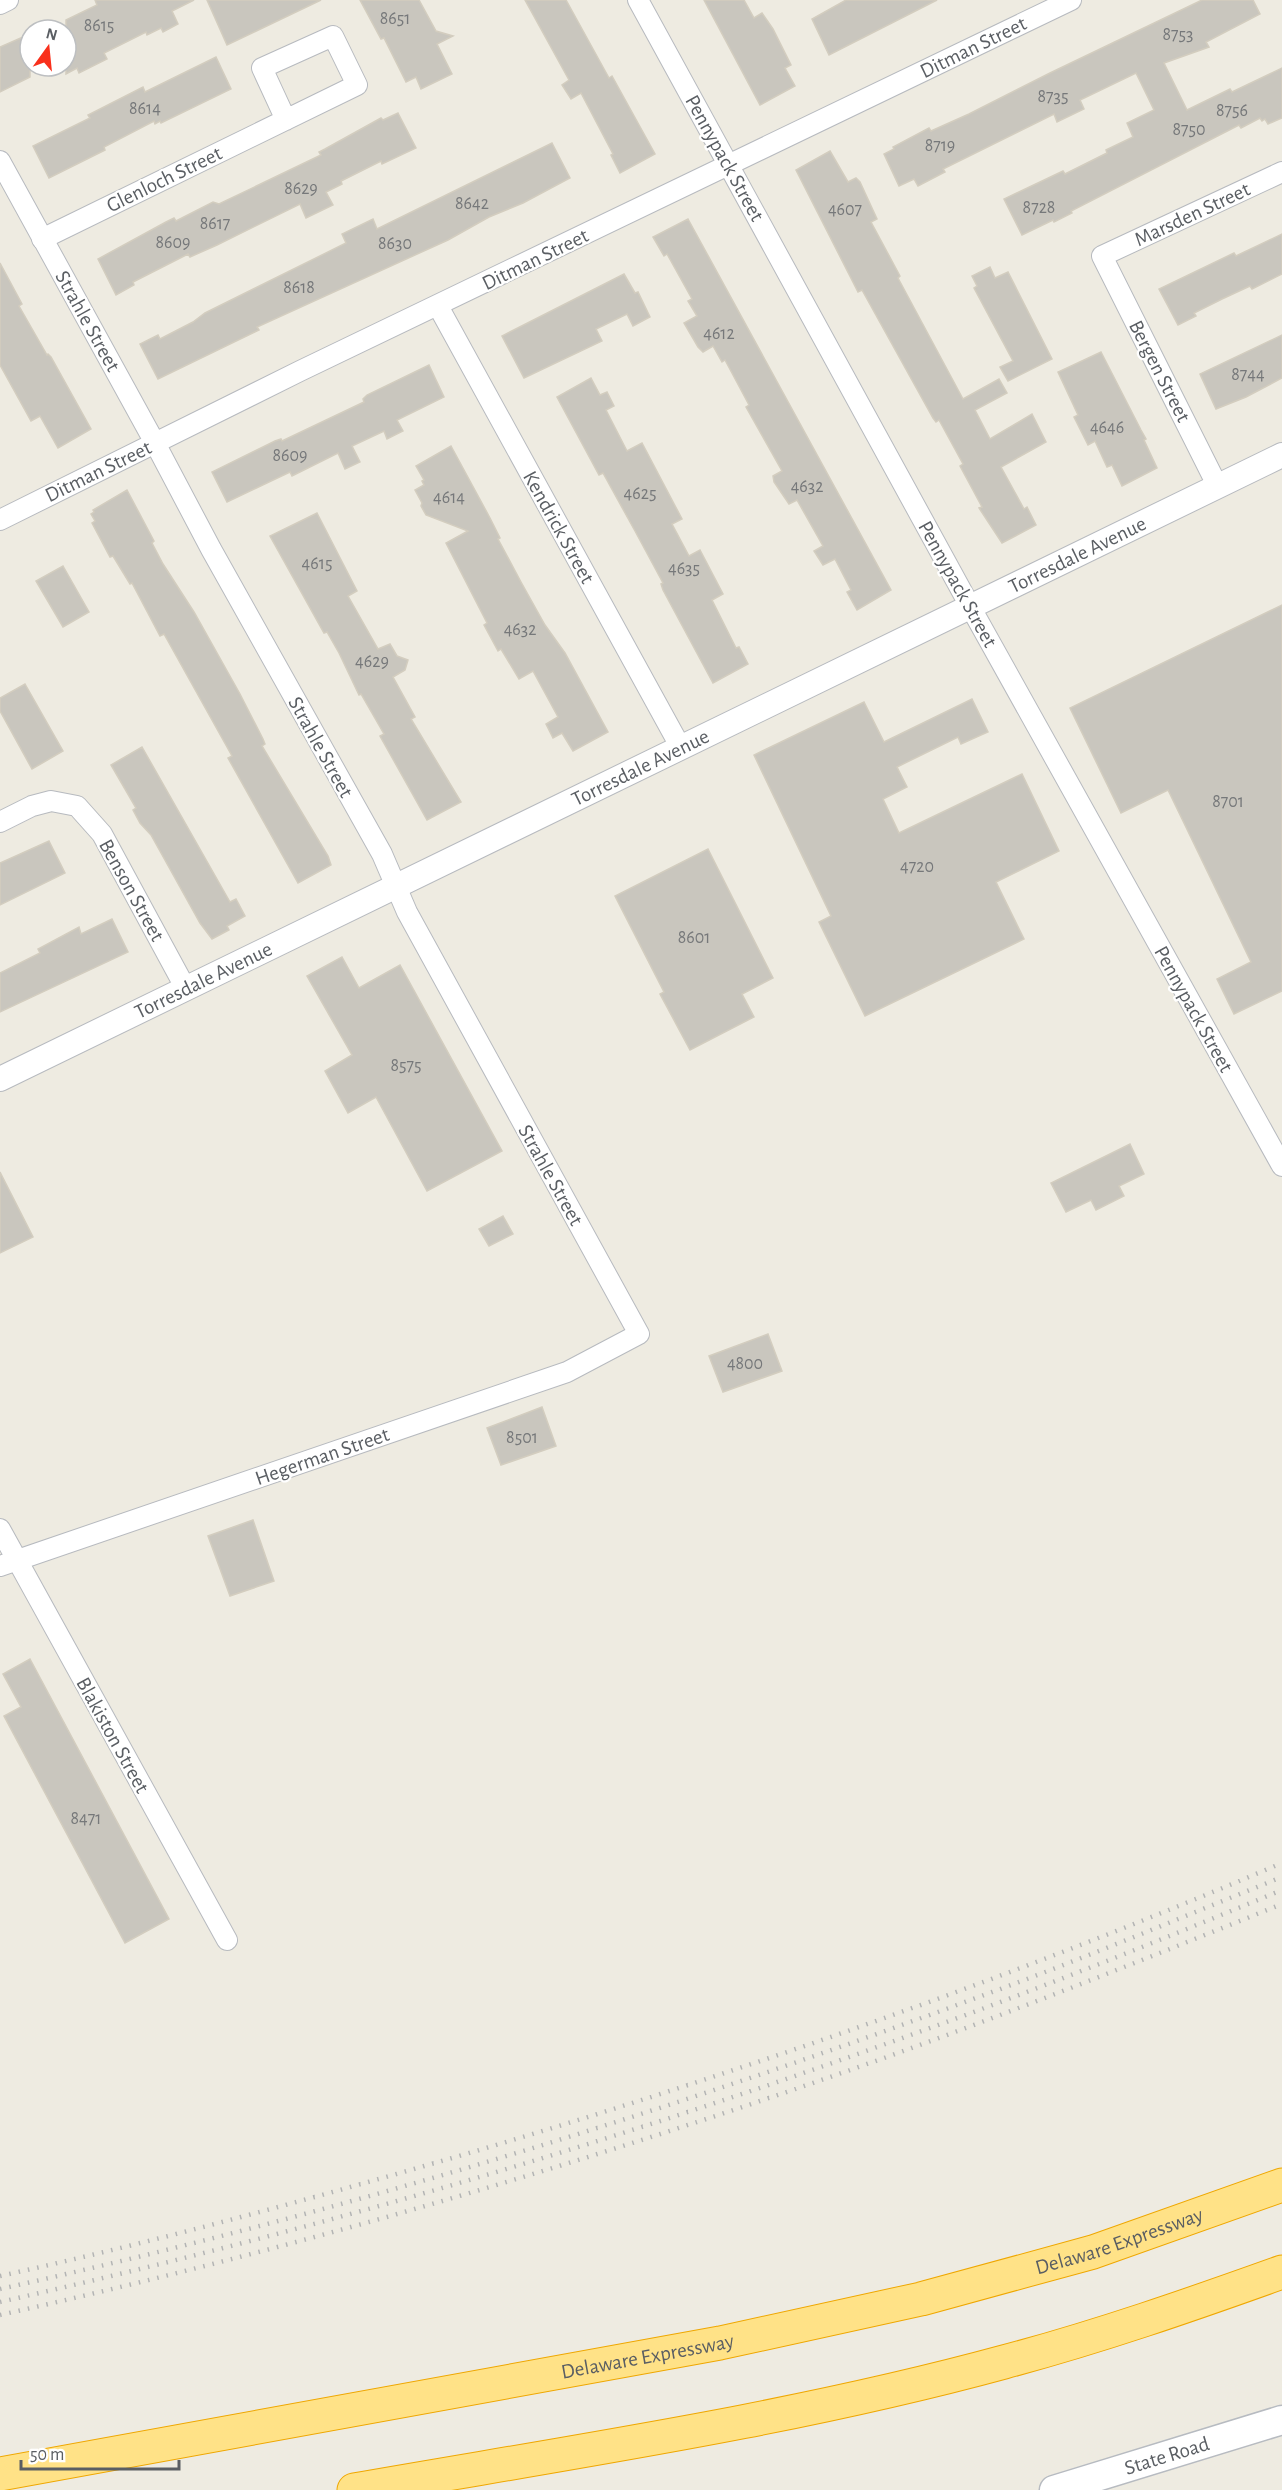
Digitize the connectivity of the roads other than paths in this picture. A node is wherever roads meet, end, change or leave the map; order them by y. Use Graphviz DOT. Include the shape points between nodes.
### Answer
graph roads {
  1 [pos="8,0"];
  2 [pos="638,0"];
  3 [pos="1071,0"];
  4 [pos="0,4"];
  5 [pos="286,120"];
  6 [pos="0,161"];
  7 [pos="729,164"];
  8 [pos="1282,171"];
  9 [pos="42,239"];
  10 [pos="1102,256"];
  11 [pos="438,306"];
  12 [pos="155,444"];
  13 [pos="1282,456"];
  14 [pos="1218,487"];
  15 [pos="0,520"];
  16 [pos="971,608"];
  17 [pos="681,748"];
  18 [pos="0,822"];
  19 [pos="395,887"];
  20 [pos="186,988"];
  21 [pos="0,1079"];
  22 [pos="1282,1166"];
  23 [pos="639,1334"];
  24 [pos="0,1529"];
  25 [pos="9,1563"];
  26 [pos="227,1940"];
  27 [pos="1282,2185"];
  28 [pos="1282,2272"];
  29 [pos="1282,2420"];
  30 [pos="0,2474"];
  31 [pos="354,2490"];
  32 [pos="1054,2490"];
  1 -- 4 [label="street"];
  2 -- 7 [label="street, Pennypack Street"];
  3 -- 7 [label="street, Ditman Street"];
  5 -- 5 [label="street, Glenloch Street" via="357,85 333,36 262,68"];
  5 -- 9 [label="street, Glenloch Street"];
  6 -- 9 [label="street, Strahle Street"];
  7 -- 11 [label="street, Ditman Street"];
  7 -- 16 [label="street, Pennypack Street"];
  8 -- 10 [label="street, Marsden Street"];
  9 -- 12 [label="street, Strahle Street"];
  10 -- 14 [label="street, Bergen Street"];
  11 -- 12 [label="street, Ditman Street"];
  11 -- 17 [label="street, Kendrick Street"];
  12 -- 15 [label="street, Ditman Street"];
  12 -- 19 [label="street, Strahle Street" via="382,854"];
  13 -- 14 [label="street, Torresdale Avenue"];
  14 -- 16 [label="street, Torresdale Avenue"];
  16 -- 17 [label="street, Torresdale Avenue"];
  16 -- 22 [label="street, Pennypack Street"];
  17 -- 19 [label="street, Torresdale Avenue"];
  18 -- 20 [label="street, Benson Street" via="51,801 78,806 102,834"];
  19 -- 20 [label="street, Torresdale Avenue"];
  19 -- 23 [label="street, Strahle Street"];
  20 -- 21 [label="street, Torresdale Avenue"];
  23 -- 25 [label="street, Hegerman Street" via="567,1372"];
  24 -- 25 [label="street, Blakiston Street"];
  25 -- 26 [label="street, Blakiston Street"];
  27 -- 30 [label="highway, Delaware Expressway" via="1093,2252 921,2299 720,2343"];
  28 -- 31 [label="highway" via="1150,2320 866,2396"];
  29 -- 32 [label="main road, State Road"];
}
